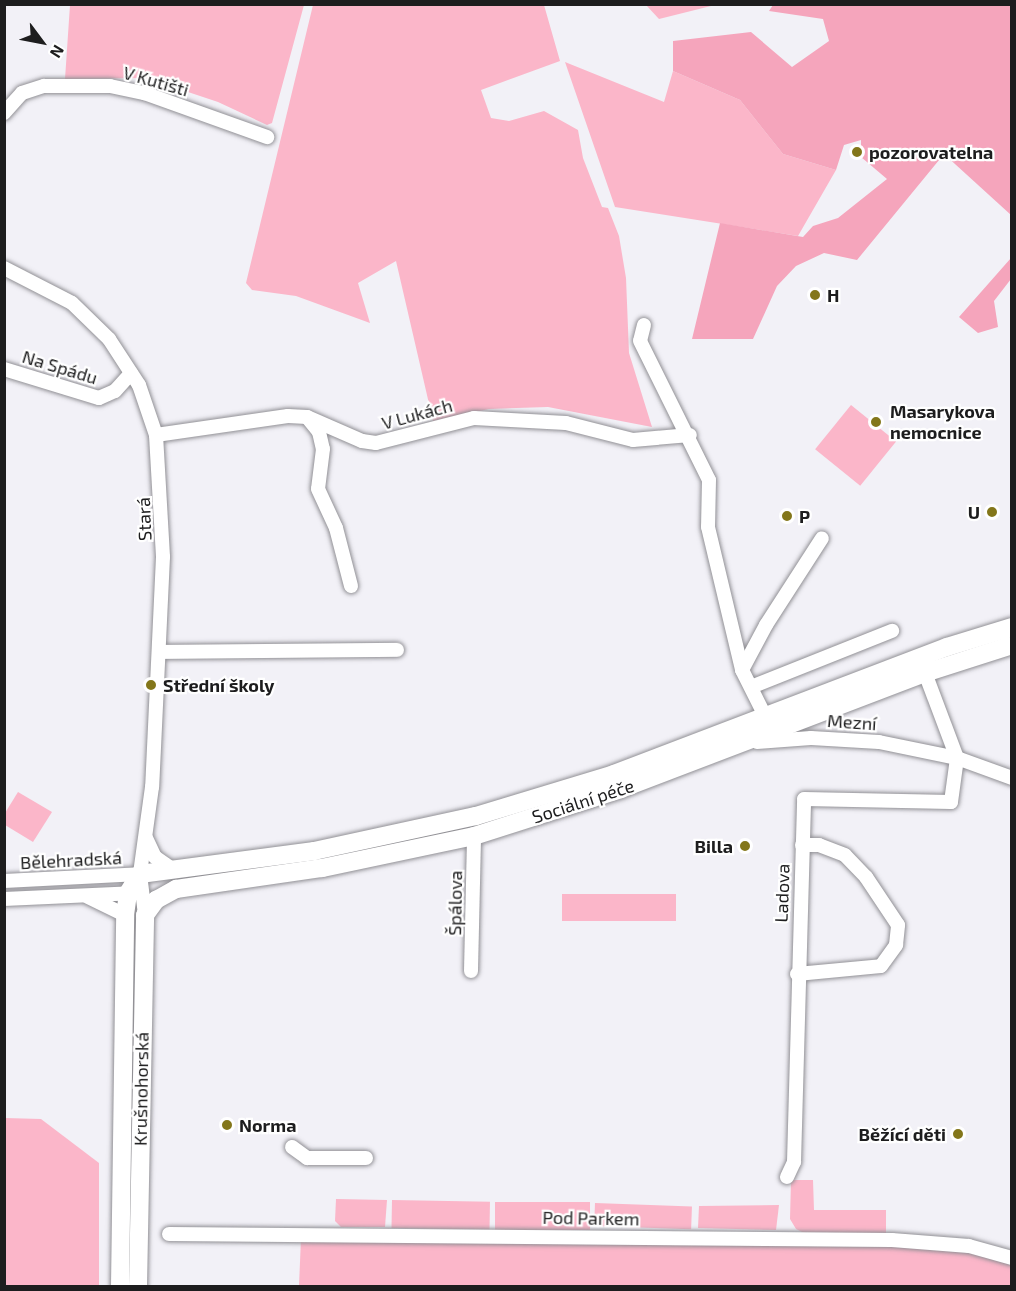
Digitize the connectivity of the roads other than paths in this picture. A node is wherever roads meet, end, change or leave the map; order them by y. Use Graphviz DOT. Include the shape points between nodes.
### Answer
graph roads {
  1 [pos="4,113"];
  2 [pos="267,137"];
  3 [pos="4,268"];
  4 [pos="644,325"];
  5 [pos="4,369"];
  6 [pos="131,373"];
  7 [pos="307,417"];
  8 [pos="156,435"];
  9 [pos="690,435"];
  10 [pos="822,538"];
  11 [pos="351,586"];
  12 [pos="1011,627"];
  13 [pos="892,631"];
  14 [pos="1011,645"];
  15 [pos="397,650"];
  16 [pos="160,652"];
  17 [pos="922,666"];
  18 [pos="742,670"];
  19 [pos="751,687"];
  20 [pos="765,716"];
  21 [pos="743,743"];
  22 [pos="957,758"];
  23 [pos="1011,778"];
  24 [pos="474,836"];
  25 [pos="146,838"];
  26 [pos="802,844"];
  27 [pos="111,876"];
  28 [pos="176,880"];
  29 [pos="4,881"];
  30 [pos="138,888"];
  31 [pos="84,896"];
  32 [pos="4,898"];
  33 [pos="125,915"];
  34 [pos="145,915"];
  35 [pos="471,971"];
  36 [pos="797,974"];
  37 [pos="292,1148"];
  38 [pos="366,1158"];
  39 [pos="787,1177"];
  40 [pos="169,1234"];
  41 [pos="1011,1258"];
  42 [pos="120,1287"];
  43 [pos="138,1287"];
  1 -- 2 [label="street, V Kutišti" via="22,93 44,86 110,86 144,93"];
  3 -- 6 [label="street, Stará" via="72,303 110,339"];
  4 -- 9 [label="street" via="640,340"];
  5 -- 6 [label="street, Na Spádu" via="99,398 115,391"];
  6 -- 8 [label="street, Stará"];
  7 -- 8 [label="street"];
  7 -- 9 [label="street, V Lukách" via="362,441 376,443 474,417 566,423 633,440"];
  7 -- 11 [label="street" via="319,432 323,449 318,489 336,528"];
  8 -- 16 [label="street, Stará" via="163,557"];
  9 -- 18 [label="street" via="709,480 708,527"];
  10 -- 18 [label="street"];
  12 -- 17 [label="main road, Sociální péče"];
  13 -- 19 [label="street"];
  14 -- 17 [label="main road, Sociální péče"];
  15 -- 16 [label="street"];
  16 -- 25 [label="street, Stará"];
  17 -- 20 [label="main road, Sociální péče"];
  17 -- 21 [label="main road, Sociální péče"];
  17 -- 22 [label="street"];
  18 -- 19 [label="street"];
  19 -- 20 [label="street"];
  20 -- 28 [label="main road, Sociální péče" via="614,774 463,820"];
  21 -- 22 [label="street, Mezní" via="811,738 879,742"];
  21 -- 24 [label="main road, Sociální péče" via="621,789"];
  22 -- 23 [label="street, Mezní"];
  22 -- 26 [label="street, Ladova" via="951,802 804,799"];
  24 -- 28 [label="main road, Sociální péče" via="322,868"];
  24 -- 35 [label="street, Špálova"];
  25 -- 27 [label="street, Stará" via="133,861"];
  25 -- 28 [label="street" via="155,857"];
  25 -- 30 [label="street, Stará"];
  26 -- 36 [label="street, Ladova"];
  26 -- 36 [label="street" via="819,844 845,855 866,877 898,925 896,945 881,966"];
  27 -- 29 [label="street, Bělehradská"];
  27 -- 30 [label="street, Bělehradská"];
  28 -- 30 [label="main road, Sociální péče"];
  28 -- 34 [label="main road"];
  30 -- 31 [label="street, Bělehradská"];
  30 -- 33 [label="main road, Krušnohorská"];
  30 -- 34 [label="street, Krušnohorská"];
  31 -- 32 [label="street, Bělehradská"];
  31 -- 33 [label="street, Bělehradská"];
  33 -- 42 [label="main road, Krušnohorská"];
  34 -- 43 [label="main road, Krušnohorská"];
  36 -- 39 [label="street, Ladova" via="794,1162"];
  37 -- 38 [label="street" via="307,1158"];
  40 -- 41 [label="street, Pod Parkem" via="892,1240 969,1246"];
}
